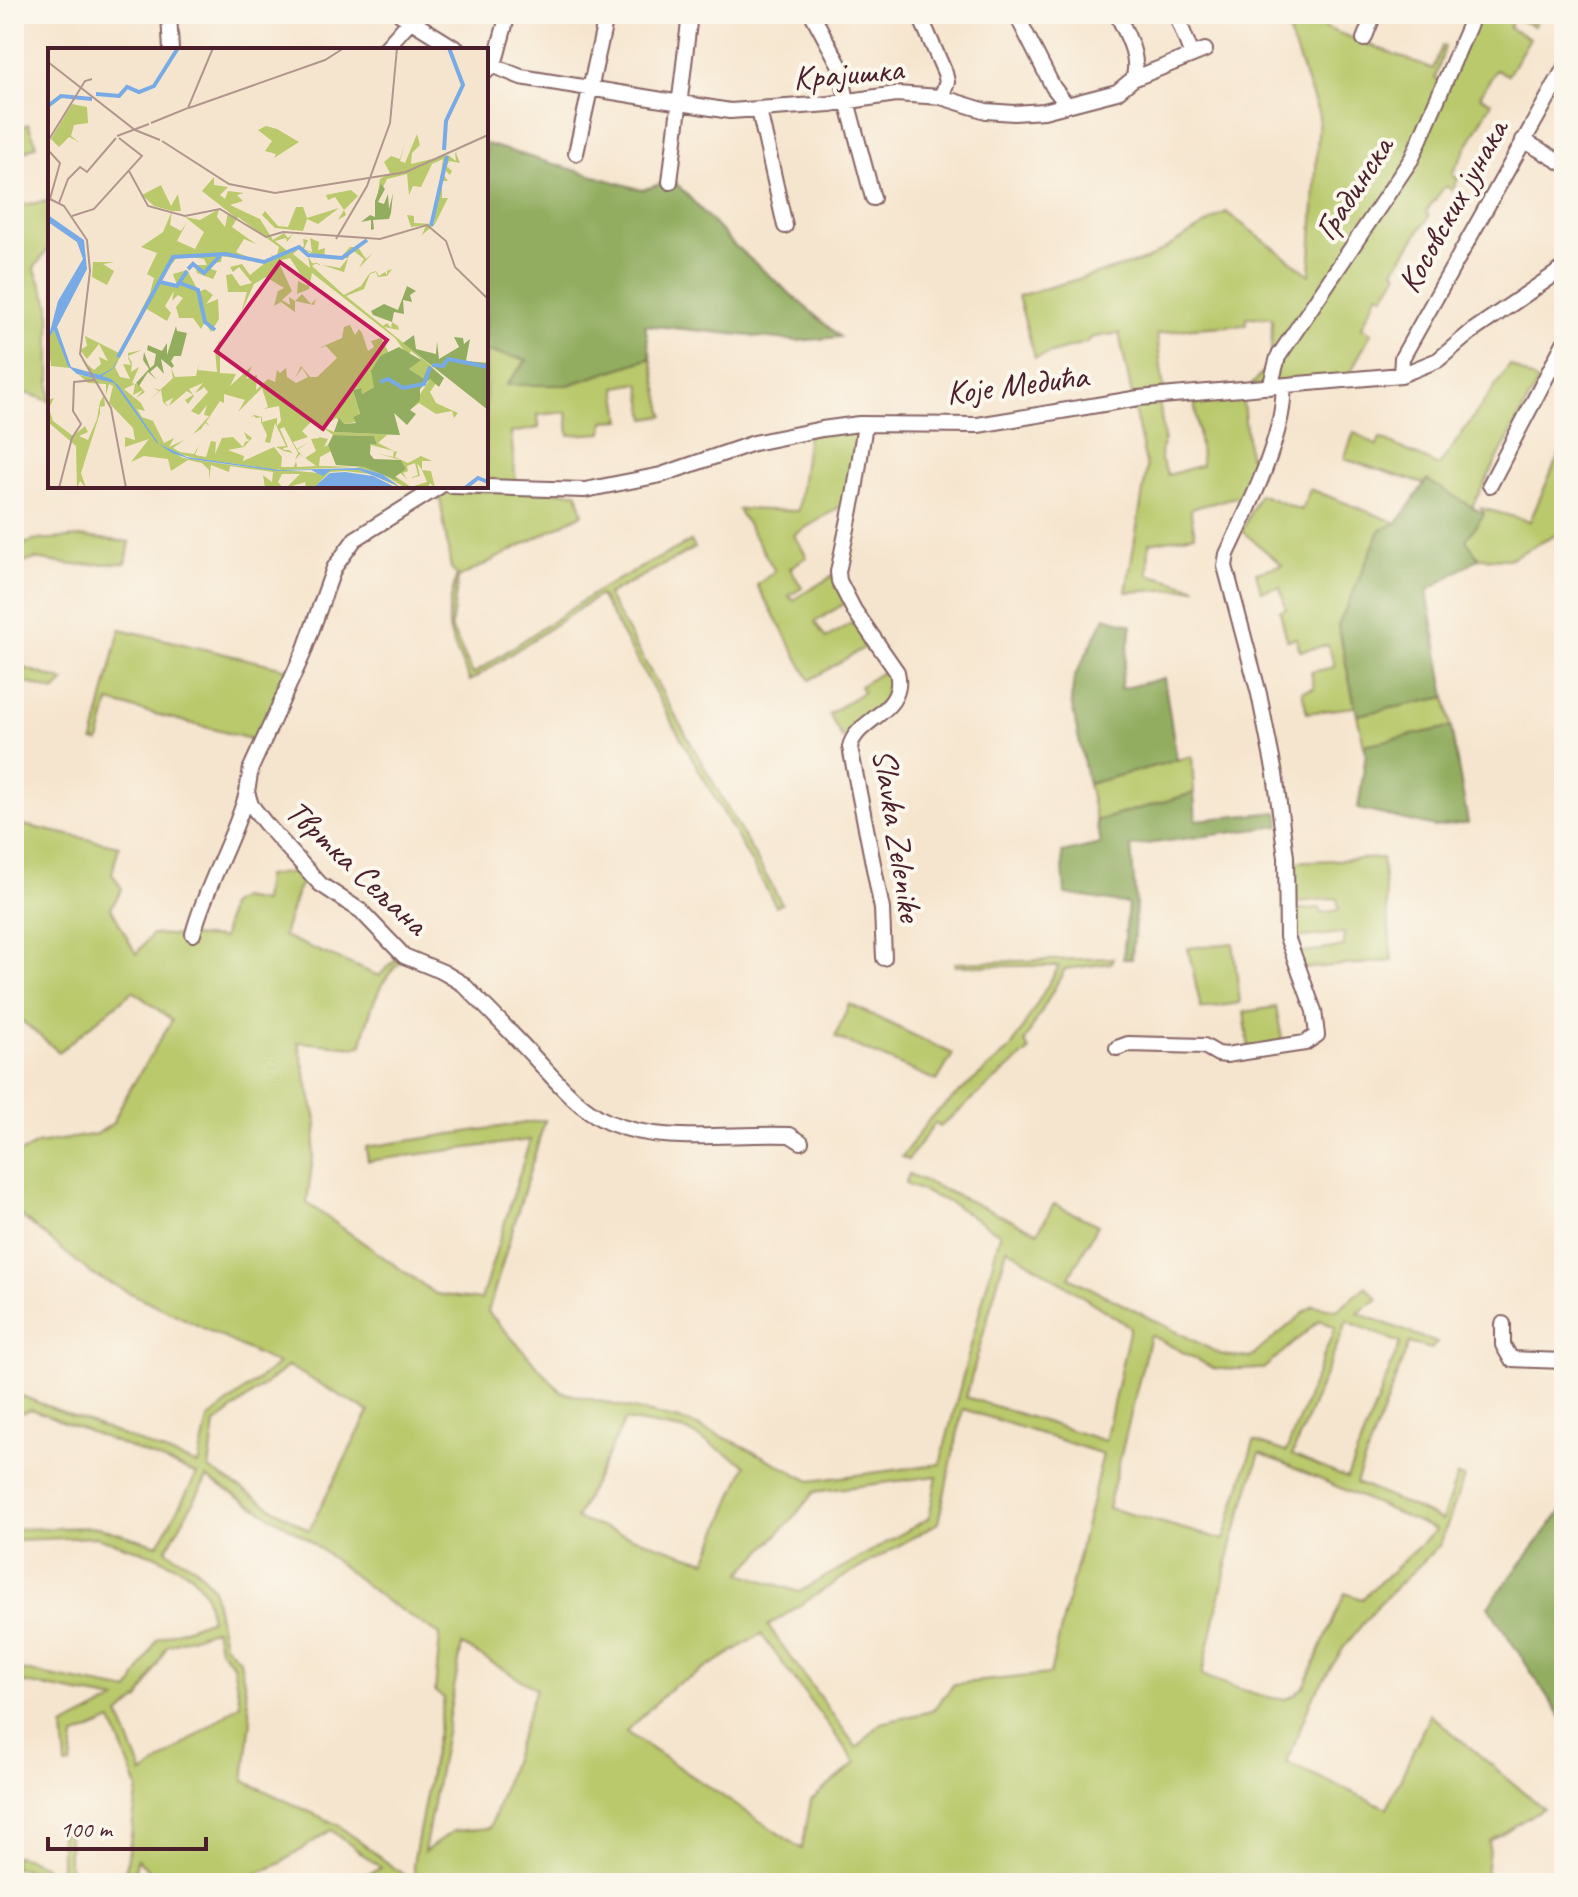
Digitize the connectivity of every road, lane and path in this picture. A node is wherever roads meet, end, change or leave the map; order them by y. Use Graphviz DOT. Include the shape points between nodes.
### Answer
graph roads {
  1 [pos="169,14"];
  2 [pos="508,14"];
  3 [pos="690,14"];
  4 [pos="812,14"];
  5 [pos="919,14"];
  6 [pos="1016,14"];
  7 [pos="1117,14"];
  8 [pos="1176,14"];
  9 [pos="1374,14"];
  10 [pos="1474,14"];
  11 [pos="606,17"];
  12 [pos="405,18"];
  13 [pos="1364,39"];
  14 [pos="171,48"];
  15 [pos="385,48"];
  16 [pos="455,48"];
  17 [pos="488,66"];
  18 [pos="488,67"];
  19 [pos="1564,69"];
  20 [pos="1133,79"];
  21 [pos="592,88"];
  22 [pos="941,97"];
  23 [pos="1062,100"];
  24 [pos="847,101"];
  25 [pos="680,103"];
  26 [pos="759,110"];
  27 [pos="1523,140"];
  28 [pos="576,153"];
  29 [pos="1564,164"];
  30 [pos="670,182"];
  31 [pos="873,198"];
  32 [pos="785,226"];
  33 [pos="1564,268"];
  34 [pos="1564,343"];
  35 [pos="1401,375"];
  36 [pos="1276,387"];
  37 [pos="865,424"];
  38 [pos="1490,485"];
  39 [pos="488,487"];
  40 [pos="437,488"];
  41 [pos="247,792"];
  42 [pos="193,934"];
  43 [pos="884,958"];
  44 [pos="1117,1048"];
  45 [pos="801,1142"];
  46 [pos="1503,1324"];
  47 [pos="1564,1361"];
  1 -- 14 [label="street"];
  2 -- 17 [label="street" via="496,58"];
  3 -- 25 [label="street"];
  4 -- 24 [label="street" via="840,66"];
  5 -- 22 [label="street" via="945,73"];
  6 -- 23 [label="street"];
  7 -- 20 [label="street" via="1134,56"];
  8 -- 20 [label="street, Крајишка" via="1198,52"];
  9 -- 13 [label="street"];
  10 -- 36 [label="street, Градинска" via="1412,158 1278,357"];
  11 -- 21 [label="street"];
  12 -- 15 [label="street"];
  12 -- 16 [label="street"];
  18 -- 21 [label="street, Крајишка"];
  19 -- 27 [label="street, Косовских јунака"];
  20 -- 23 [label="street, Крајишка" via="1117,92"];
  21 -- 25 [label="street, Крајишка"];
  21 -- 28 [label="street"];
  22 -- 23 [label="street, Крајишка" via="986,111 1044,111"];
  22 -- 24 [label="street, Крајишка" via="896,94"];
  24 -- 26 [label="street, Крајишка"];
  24 -- 31 [label="street"];
  25 -- 26 [label="street, Крајишка"];
  25 -- 30 [label="street"];
  26 -- 32 [label="street"];
  27 -- 29 [label="street"];
  27 -- 35 [label="street, Косовских јунака" via="1402,358"];
  33 -- 35 [label="street, Које Медића" via="1438,360"];
  34 -- 38 [label="street"];
  35 -- 36 [label="street, Које Медића"];
  36 -- 37 [label="street, Које Медића" via="1139,398 978,425"];
  36 -- 44 [label="street, Градинска" via="1282,406 1273,446 1225,561 1264,721 1283,830 1287,937 1314,1011 1317,1035 1305,1043 1226,1055 1204,1046"];
  37 -- 39 [label="street, Које Медића" via="786,435 622,484 585,490"];
  37 -- 43 [label="street, Slavka Zelenike" via="838,572 842,590 899,679 892,703 853,737 850,747 882,909"];
  40 -- 41 [label="street, Твртка Сељана" via="355,539 334,568 303,654 251,768"];
  41 -- 42 [label="street"];
  41 -- 45 [label="street, Твртка Сељана" via="265,823 320,884 361,911 404,956 463,984 573,1098 596,1115 639,1131 790,1135"];
  46 -- 47 [label="street" via="1503,1345 1511,1359"];
}
